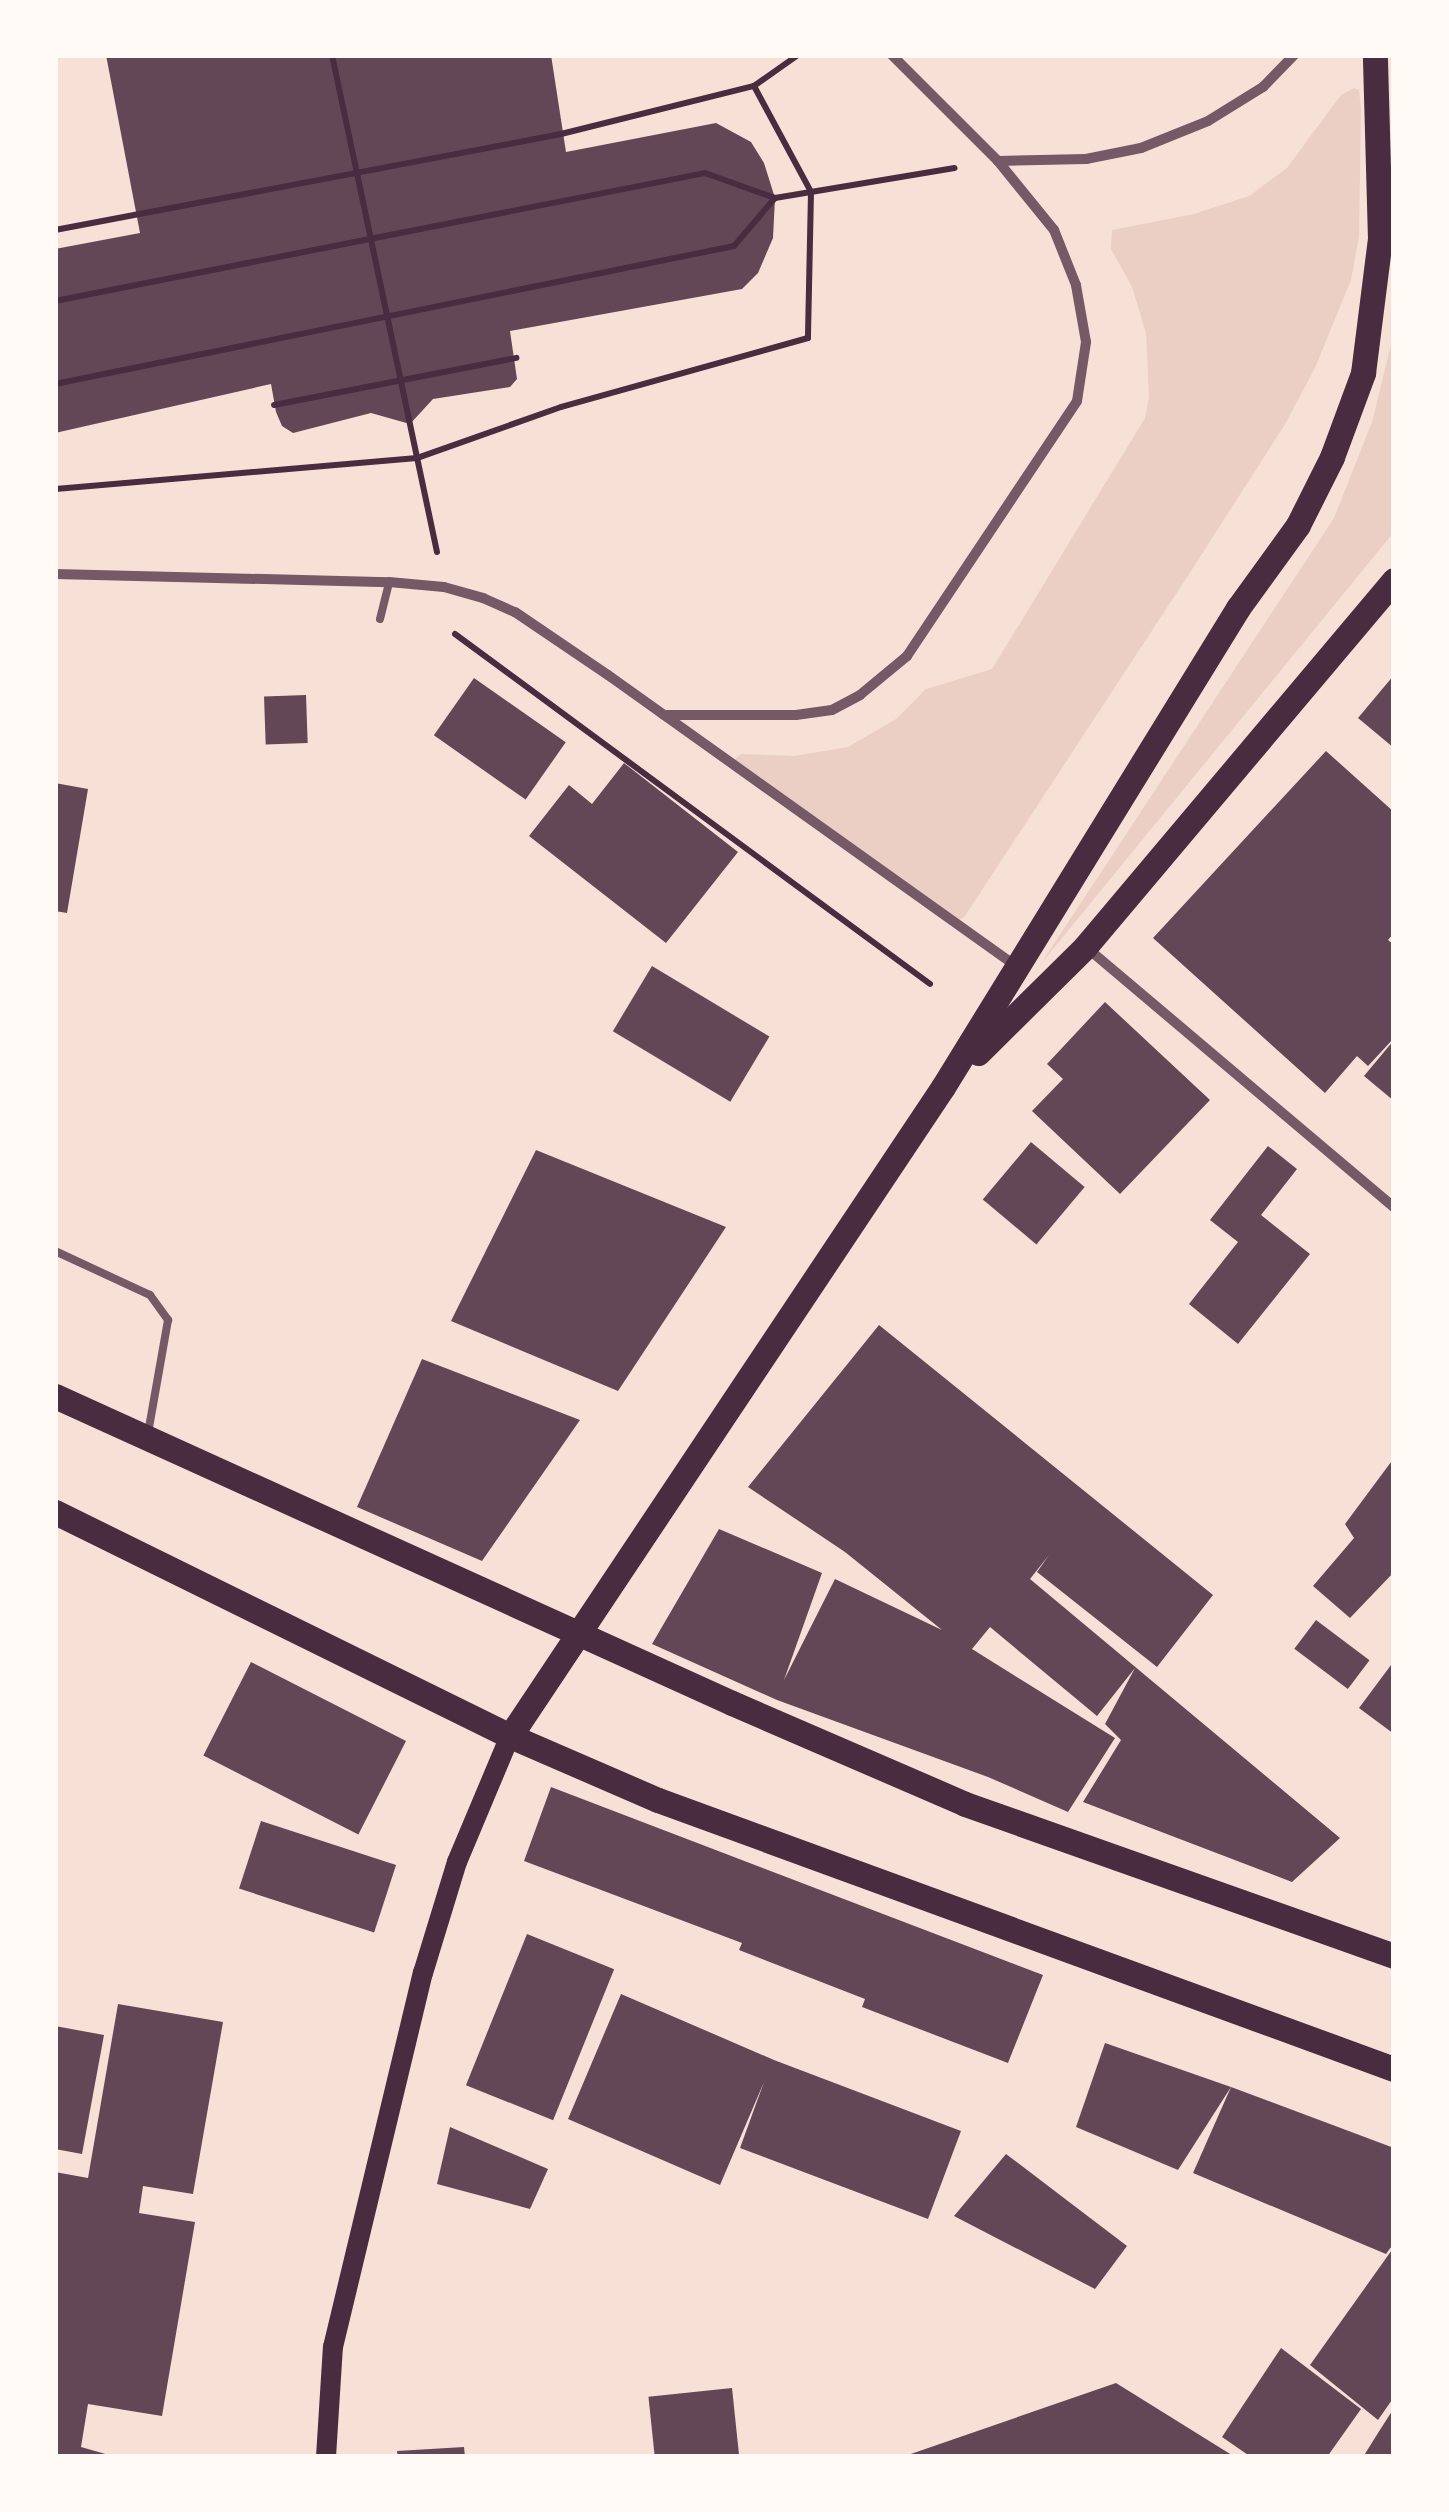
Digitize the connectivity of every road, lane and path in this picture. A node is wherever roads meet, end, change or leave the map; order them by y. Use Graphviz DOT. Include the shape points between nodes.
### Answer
graph roads {
  1 [pos="332,55"];
  2 [pos="798,55"];
  3 [pos="892,55"];
  4 [pos="1294,55"];
  5 [pos="1375,55"];
  6 [pos="754,86"];
  7 [pos="998,160"];
  8 [pos="356,175"];
  9 [pos="811,192"];
  10 [pos="775,198"];
  11 [pos="55,230"];
  12 [pos="370,239"];
  13 [pos="55,300"];
  14 [pos="387,316"];
  15 [pos="516,358"];
  16 [pos="401,380"];
  17 [pos="55,384"];
  18 [pos="274,405"];
  19 [pos="418,458"];
  20 [pos="55,488"];
  21 [pos="55,574"];
  22 [pos="1394,580"];
  23 [pos="389,582"];
  24 [pos="444,587"];
  25 [pos="380,619"];
  26 [pos="455,634"];
  27 [pos="662,715"];
  28 [pos="1085,947"];
  29 [pos="1019,969"];
  30 [pos="930,984"];
  31 [pos="943,1087"];
  32 [pos="1394,1207"];
  33 [pos="55,1251"];
  34 [pos="55,1396"];
  35 [pos="147,1439"];
  36 [pos="55,1512"];
  37 [pos="576,1632"];
  38 [pos="510,1736"];
  39 [pos="1394,1956"];
  40 [pos="1394,2069"];
  41 [pos="326,2457"];
  1 -- 8 [label="path"];
  2 -- 6 [label="path"];
  3 -- 7 [label="street"];
  4 -- 7 [label="street" via="1263,86 1208,121 1140,148 1086,159"];
  5 -- 29 [label="main road" via="1380,239 1363,373 1332,456 1298,525 1238,608"];
  6 -- 8 [label="path"];
  6 -- 9 [label="path"];
  7 -- 9 [label="path"];
  7 -- 27 [label="street" via="1054,230 1076,284 1086,342 1078,401 907,656 860,695 832,710 796,715"];
  8 -- 11 [label="path"];
  8 -- 12 [label="path"];
  9 -- 10 [label="path"];
  9 -- 19 [label="path" via="808,338 561,406"];
  10 -- 12 [label="path" via="705,173"];
  10 -- 14 [label="path" via="734,246"];
  12 -- 13 [label="path"];
  12 -- 14 [label="path"];
  14 -- 16 [label="path"];
  14 -- 17 [label="path"];
  15 -- 16 [label="path"];
  16 -- 18 [label="path"];
  16 -- 19 [label="path"];
  19 -- 20 [label="path"];
  19 -- 24 [label="path"];
  21 -- 23 [label="street"];
  22 -- 28 [label="main road"];
  23 -- 24 [label="street"];
  23 -- 25 [label="lane"];
  24 -- 27 [label="street" via="515,612"];
  26 -- 30 [label="path"];
  27 -- 29 [label="street"];
  28 -- 31 [label="main road"];
  28 -- 32 [label="street"];
  29 -- 31 [label="main road"];
  31 -- 37 [label="main road"];
  33 -- 35 [label="lane" via="150,1295 168,1320"];
  34 -- 35 [label="main road"];
  35 -- 37 [label="main road"];
  36 -- 38 [label="main road"];
  37 -- 38 [label="main road"];
  37 -- 39 [label="main road" via="965,1804"];
  38 -- 40 [label="main road" via="658,1800"];
  38 -- 41 [label="main road" via="457,1862 408,2030 333,2347"];
}
